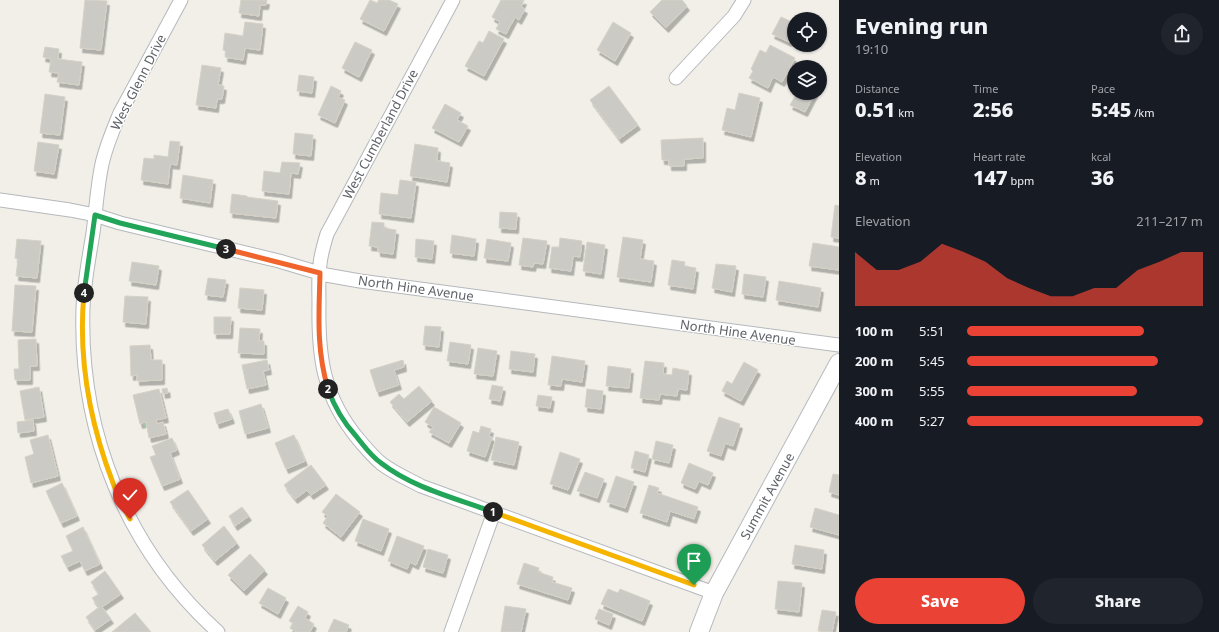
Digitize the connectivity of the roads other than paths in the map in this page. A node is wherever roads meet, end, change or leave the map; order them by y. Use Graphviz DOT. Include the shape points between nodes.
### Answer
graph roads {
  1 [pos="181,0"];
  2 [pos="453,0"];
  3 [pos="744,0"];
  4 [pos="676,78"];
  5 [pos="0,200"];
  6 [pos="95,215"];
  7 [pos="320,273"];
  8 [pos="839,345"];
  9 [pos="839,363"];
  10 [pos="494,512"];
  11 [pos="714,593"];
  12 [pos="218,632"];
  13 [pos="451,632"];
  14 [pos="699,632"];
  1 -- 6 [label="street, West Glenn Drive" via="111,132 102,165"];
  2 -- 7 [label="street, West Cumberland Drive" via="330,228 323,246"];
  3 -- 4 [label="street" via="734,16"];
  5 -- 6 [label="street, North Hine Avenue"];
  6 -- 7 [label="street, North Hine Avenue"];
  6 -- 12 [label="street, West Glenn Drive" via="83,308 84,360 92,416 102,451 113,484 143,543 175,587"];
  7 -- 8 [label="street, North Hine Avenue" via="367,282"];
  7 -- 10 [label="street, West Cumberland Drive" via="318,326 323,370 329,392 348,427 376,459 399,475 421,486"];
  9 -- 11 [label="main road, Summit Avenue"];
  10 -- 11 [label="street, West Cumberland Drive"];
  10 -- 13 [label="street"];
  11 -- 14 [label="main road, Summit Avenue"];
}
